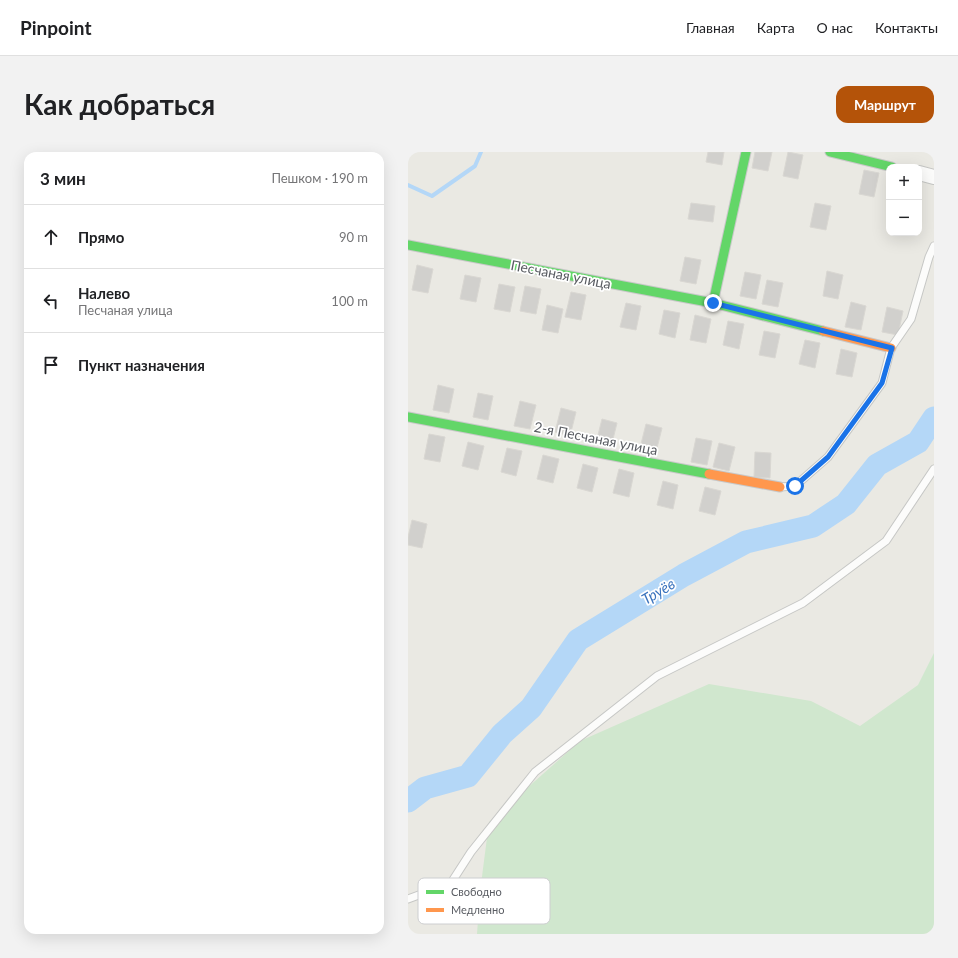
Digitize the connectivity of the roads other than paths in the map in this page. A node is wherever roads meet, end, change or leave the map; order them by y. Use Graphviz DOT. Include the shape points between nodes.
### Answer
graph roads {
  1 [pos="746,152"];
  2 [pos="830,152"];
  3 [pos="886,166"];
  4 [pos="922,175"];
  5 [pos="934,177"];
  6 [pos="408,246"];
  7 [pos="934,246"];
  8 [pos="713,303"];
  9 [pos="892,348"];
  10 [pos="408,417"];
  11 [pos="934,469"];
  12 [pos="780,487"];
  13 [pos="454,878"];
  14 [pos="418,895"];
  15 [pos="408,899"];
  1 -- 8 [label="street"];
  2 -- 3 [label="street"];
  4 -- 5 [label="street"];
  6 -- 8 [label="street, Песчаная улица"];
  7 -- 9 [label="lane" via="911,319"];
  8 -- 9 [label="street, Песчаная улица"];
  9 -- 12 [label="lane" via="882,383 828,457 795,486"];
  10 -- 12 [label="street, 2-я Песчаная улица"];
  11 -- 13 [label="lane" via="886,541 803,603 657,676 535,772 471,852"];
  14 -- 15 [label="lane"];
}
